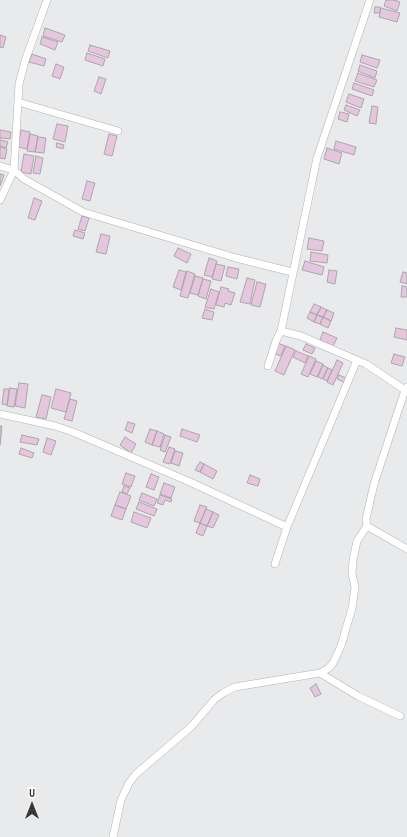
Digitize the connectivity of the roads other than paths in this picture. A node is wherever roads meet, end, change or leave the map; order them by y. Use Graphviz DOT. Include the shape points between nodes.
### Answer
graph roads {
  1 [pos="47,0"];
  2 [pos="370,0"];
  3 [pos="18,102"];
  4 [pos="118,131"];
  5 [pos="0,166"];
  6 [pos="14,170"];
  7 [pos="0,200"];
  8 [pos="292,272"];
  9 [pos="281,331"];
  10 [pos="357,360"];
  11 [pos="268,366"];
  12 [pos="406,389"];
  13 [pos="0,414"];
  14 [pos="367,526"];
  15 [pos="287,527"];
  16 [pos="407,549"];
  17 [pos="275,564"];
  18 [pos="320,673"];
  19 [pos="400,716"];
  20 [pos="113,837"];
  1 -- 3 [label="street" via="25,61 19,84"];
  2 -- 8 [label="street" via="317,158"];
  3 -- 4 [label="street"];
  3 -- 6 [label="street"];
  5 -- 6 [label="street"];
  6 -- 7 [label="street"];
  6 -- 8 [label="street" via="24,179 83,212 229,256"];
  8 -- 9 [label="street"];
  9 -- 10 [label="street" via="300,336"];
  9 -- 11 [label="street"];
  10 -- 12 [label="street"];
  10 -- 15 [label="street"];
  12 -- 14 [label="street" via="374,484 366,519"];
  13 -- 15 [label="street" via="73,432"];
  14 -- 16 [label="street"];
  14 -- 18 [label="street" via="357,541 353,560 352,574 355,587 352,608 341,646 329,668"];
  15 -- 17 [label="street"];
  18 -- 19 [label="street" via="358,696"];
  18 -- 20 [label="street" via="235,687 218,696 192,726 129,783"];
}
